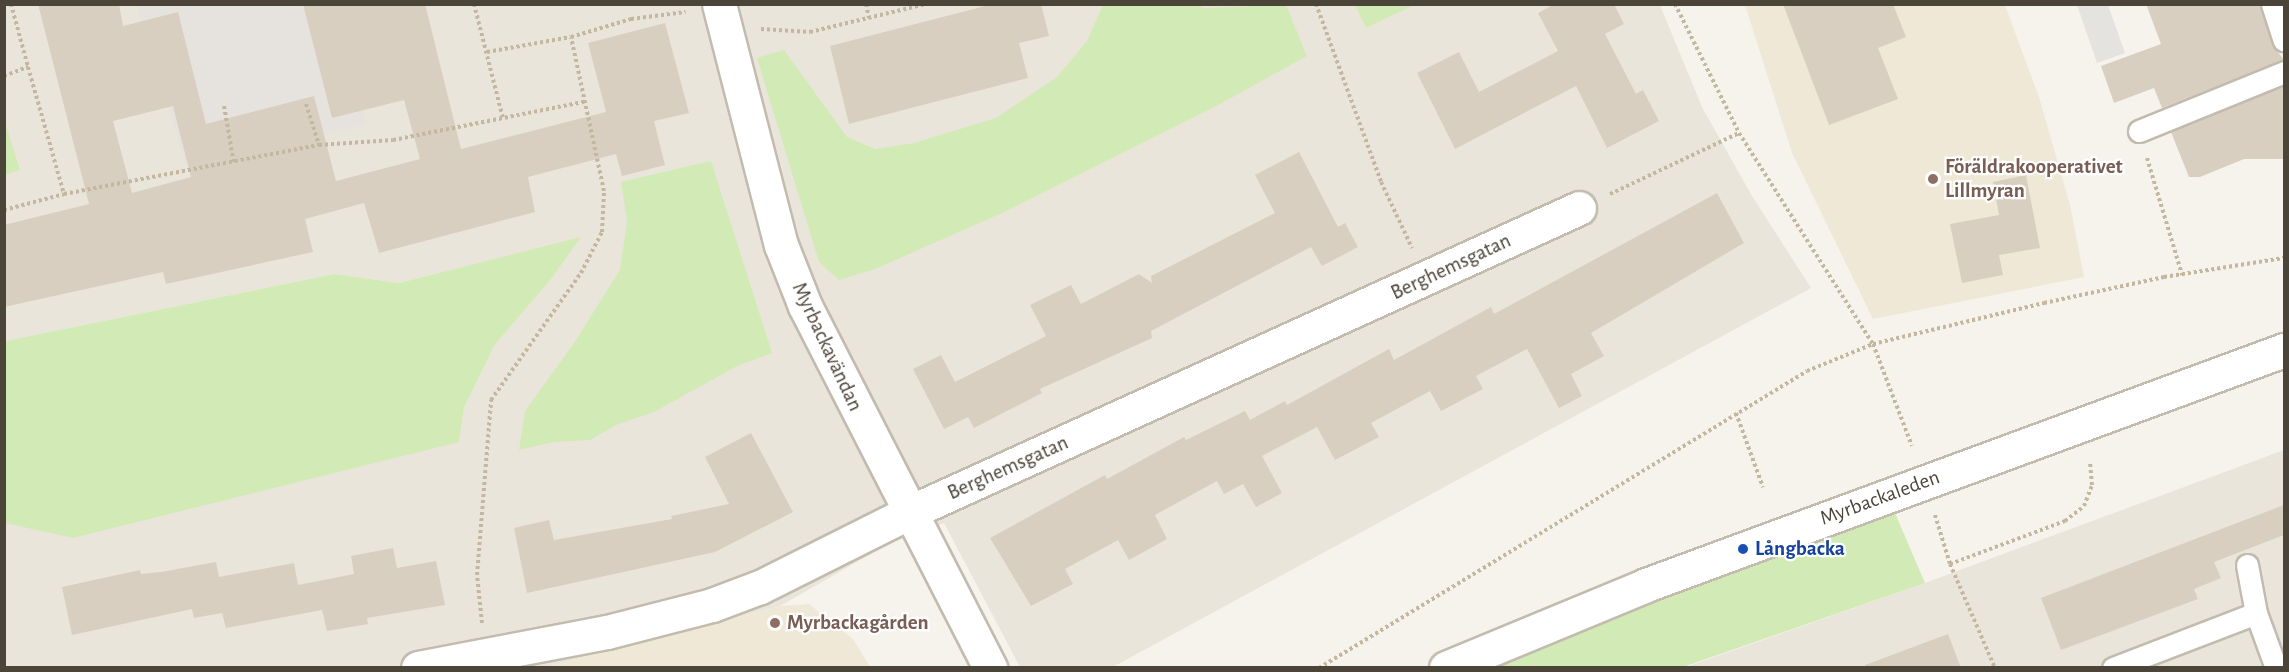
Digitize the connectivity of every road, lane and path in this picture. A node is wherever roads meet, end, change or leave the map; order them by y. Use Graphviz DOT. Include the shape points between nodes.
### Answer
graph roads {
  1 [pos="11,4"];
  2 [pos="474,4"];
  3 [pos="866,4"];
  4 [pos="926,4"];
  5 [pos="1316,4"];
  6 [pos="1675,4"];
  7 [pos="2272,4"];
  8 [pos="721,13"];
  9 [pos="869,19"];
  10 [pos="571,38"];
  11 [pos="2284,40"];
  12 [pos="487,52"];
  13 [pos="28,67"];
  14 [pos="2284,72"];
  15 [pos="4,76"];
  16 [pos="584,102"];
  17 [pos="306,104"];
  18 [pos="224,105"];
  19 [pos="503,118"];
  20 [pos="2139,131"];
  21 [pos="1739,133"];
  22 [pos="319,146"];
  23 [pos="234,164"];
  24 [pos="64,194"];
  25 [pos="1580,208"];
  26 [pos="4,210"];
  27 [pos="2284,258"];
  28 [pos="2182,275"];
  29 [pos="1427,278"];
  30 [pos="1873,344"];
  31 [pos="2284,350"];
  32 [pos="1736,413"];
  33 [pos="1912,446"];
  34 [pos="2090,462"];
  35 [pos="1762,487"];
  36 [pos="1934,511"];
  37 [pos="908,513"];
  38 [pos="1950,564"];
  39 [pos="2247,565"];
  40 [pos="2256,612"];
  41 [pos="486,655"];
  42 [pos="418,668"];
  43 [pos="990,668"];
  44 [pos="1319,668"];
  45 [pos="1446,668"];
  46 [pos="1995,668"];
  47 [pos="2113,668"];
  48 [pos="2276,668"];
  1 -- 13 [label="path"];
  2 -- 12 [label="path"];
  3 -- 9 [label="path"];
  4 -- 9 [label="path"];
  5 -- 29 [label="path" via="1381,182"];
  6 -- 21 [label="path"];
  7 -- 11 [label="lane"];
  8 -- 9 [label="path" via="810,32"];
  8 -- 10 [label="path" via="631,19"];
  8 -- 37 [label="street, Myrbackavändan" via="781,245 805,306"];
  10 -- 12 [label="path"];
  10 -- 16 [label="path"];
  12 -- 19 [label="path"];
  13 -- 15 [label="path"];
  13 -- 24 [label="path"];
  14 -- 20 [label="lane"];
  16 -- 19 [label="path"];
  16 -- 41 [label="path" via="604,191 602,232 581,273 491,399 477,575"];
  17 -- 22 [label="path"];
  18 -- 23 [label="path"];
  19 -- 22 [label="path" via="393,140"];
  20 -- 28 [label="path"];
  21 -- 25 [label="path"];
  21 -- 30 [label="path"];
  22 -- 23 [label="path"];
  23 -- 24 [label="path"];
  24 -- 26 [label="path"];
  25 -- 29 [label="street, Berghemsgatan"];
  27 -- 28 [label="path"];
  28 -- 30 [label="path"];
  29 -- 37 [label="street, Berghemsgatan"];
  30 -- 32 [label="path" via="1807,371"];
  30 -- 33 [label="path"];
  31 -- 45 [label="street, Myrbackaleden" via="1646,585"];
  32 -- 35 [label="path"];
  32 -- 44 [label="path"];
  34 -- 38 [label="path" via="2092,485 2084,506 2065,521"];
  36 -- 38 [label="path"];
  37 -- 41 [label="street, Berghemsgatan" via="760,587 712,605 607,632"];
  37 -- 43 [label="street, Myrbackavändan"];
  38 -- 46 [label="path"];
  39 -- 40 [label="lane"];
  40 -- 47 [label="lane"];
  40 -- 48 [label="lane"];
  41 -- 42 [label="street, Berghemsgatan"];
}
